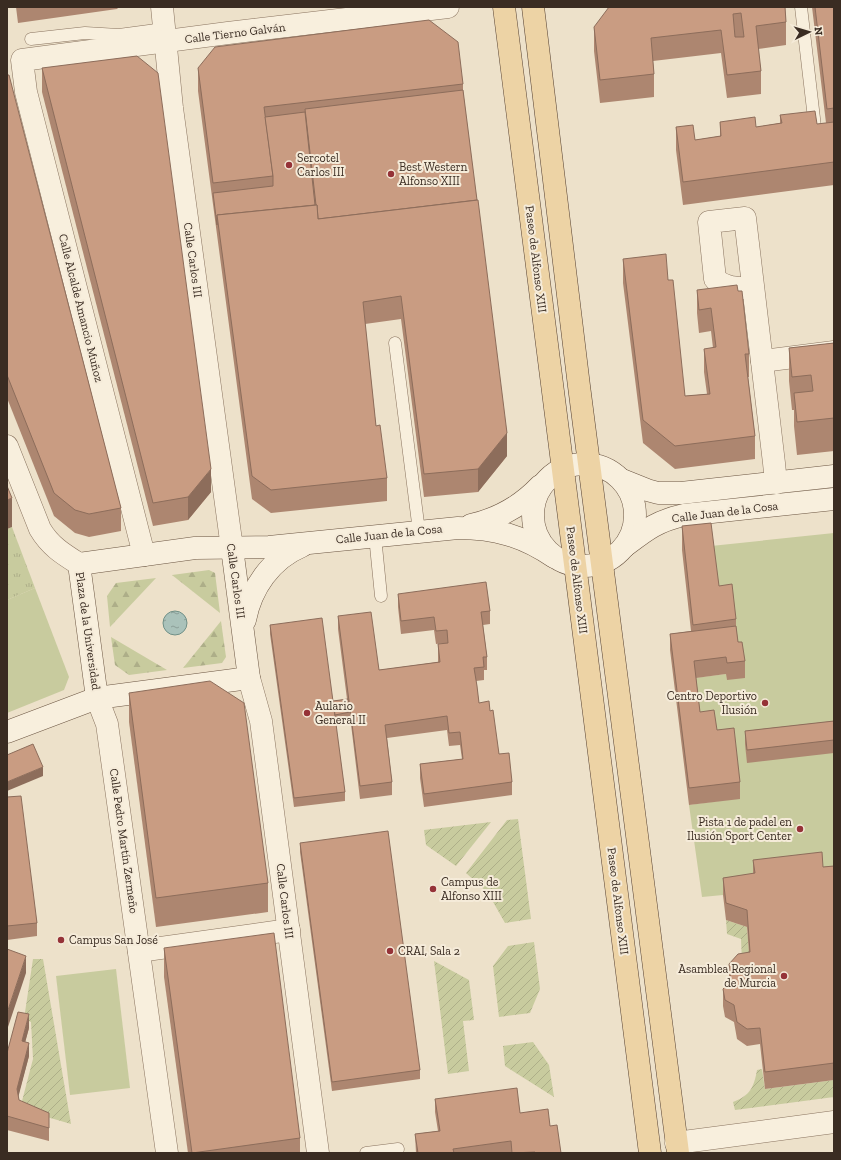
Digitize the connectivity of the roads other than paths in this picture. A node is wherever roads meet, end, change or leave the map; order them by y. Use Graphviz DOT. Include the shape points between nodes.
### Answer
graph roads {
  1 [pos="162,7"];
  2 [pos="448,7"];
  3 [pos="504,7"];
  4 [pos="533,7"];
  5 [pos="801,7"];
  6 [pos="165,35"];
  7 [pos="31,40"];
  8 [pos="22,60"];
  9 [pos="816,132"];
  10 [pos="753,288"];
  11 [pos="395,343"];
  12 [pos="834,352"];
  13 [pos="762,360"];
  14 [pos="7,446"];
  15 [pos="590,464"];
  16 [pos="564,467"];
  17 [pos="834,476"];
  18 [pos="546,480"];
  19 [pos="622,480"];
  20 [pos="776,483"];
  21 [pos="834,499"];
  22 [pos="458,528"];
  23 [pos="419,531"];
  24 [pos="375,536"];
  25 [pos="320,541"];
  26 [pos="624,547"];
  27 [pos="232,548"];
  28 [pos="144,555"];
  29 [pos="554,557"];
  30 [pos="603,563"];
  31 [pos="79,564"];
  32 [pos="576,567"];
  33 [pos="381,596"];
  34 [pos="244,635"];
  35 [pos="250,678"];
  36 [pos="97,698"];
  37 [pos="7,732"];
  38 [pos="288,930"];
  39 [pos="139,951"];
  40 [pos="834,1122"];
  41 [pos="677,1148"];
  42 [pos="398,1149"];
  43 [pos="167,1153"];
  44 [pos="318,1153"];
  45 [pos="366,1153"];
  46 [pos="650,1153"];
  1 -- 6 [label="street, Calle Carlos III"];
  2 -- 6 [label="street, Calle Tierno Galván"];
  3 -- 16 [label="main road, Paseo de Alfonso XIII"];
  4 -- 15 [label="main road"];
  5 -- 9 [label="lane"];
  6 -- 7 [label="lane" via="85,34"];
  6 -- 8 [label="street, Calle Tierno Galván"];
  6 -- 27 [label="street, Calle Carlos III" via="172,108"];
  8 -- 28 [label="street, Calle Alcalde Amancio Muñoz" via="26,92"];
  10 -- 13 [label="street"];
  11 -- 23 [label="lane"];
  12 -- 13 [label="street"];
  13 -- 20 [label="street"];
  14 -- 31 [label="street" via="40,529 55,549"];
  15 -- 16 [label="street" via="572,464"];
  15 -- 19 [label="street" via="602,466"];
  15 -- 30 [label="main road"];
  16 -- 18 [label="street"];
  16 -- 32 [label="main road, Paseo de Alfonso XIII"];
  17 -- 20 [label="street, Calle Juan de la Cosa"];
  18 -- 22 [label="street, Calle Juan de la Cosa" via="530,497 511,510 484,522"];
  18 -- 29 [label="street" via="535,498 532,516 540,542"];
  19 -- 20 [label="street, Calle Juan de la Cosa" via="658,493"];
  19 -- 26 [label="street" via="632,496 635,514 632,532"];
  21 -- 26 [label="street, Calle Juan de la Cosa" via="669,518 652,526"];
  22 -- 23 [label="street, Calle Juan de la Cosa"];
  22 -- 29 [label="street, Calle Juan de la Cosa" via="480,528 507,534 532,543"];
  23 -- 24 [label="street, Calle Juan de la Cosa"];
  24 -- 25 [label="street, Calle Juan de la Cosa"];
  24 -- 33 [label="lane"];
  25 -- 27 [label="street, Calle Juan de la Cosa"];
  25 -- 34 [label="street, Calle Juan de la Cosa" via="288,553 268,571 254,590"];
  26 -- 30 [label="street, Calle Juan de la Cosa"];
  27 -- 28 [label="street, Plaza de la Universidad" via="195,548"];
  27 -- 34 [label="street, Calle Carlos III"];
  28 -- 31 [label="street, Plaza de la Universidad"];
  29 -- 32 [label="street"];
  30 -- 32 [label="street"];
  30 -- 41 [label="main road"];
  31 -- 36 [label="street, Plaza de la Universidad"];
  32 -- 46 [label="main road, Paseo de Alfonso XIII"];
  34 -- 35 [label="street, Calle Carlos III"];
  35 -- 36 [label="street, Plaza de la Universidad"];
  35 -- 38 [label="street, Calle Carlos III" via="261,721"];
  36 -- 37 [label="street"];
  36 -- 39 [label="street, Calle Pedro Martín Zermeño" via="107,724"];
  38 -- 39 [label="street"];
  38 -- 44 [label="street, Calle Carlos III"];
  39 -- 43 [label="street, Calle Pedro Martín Zermeño"];
  40 -- 41 [label="street"];
  42 -- 45 [label="lane"];
}
